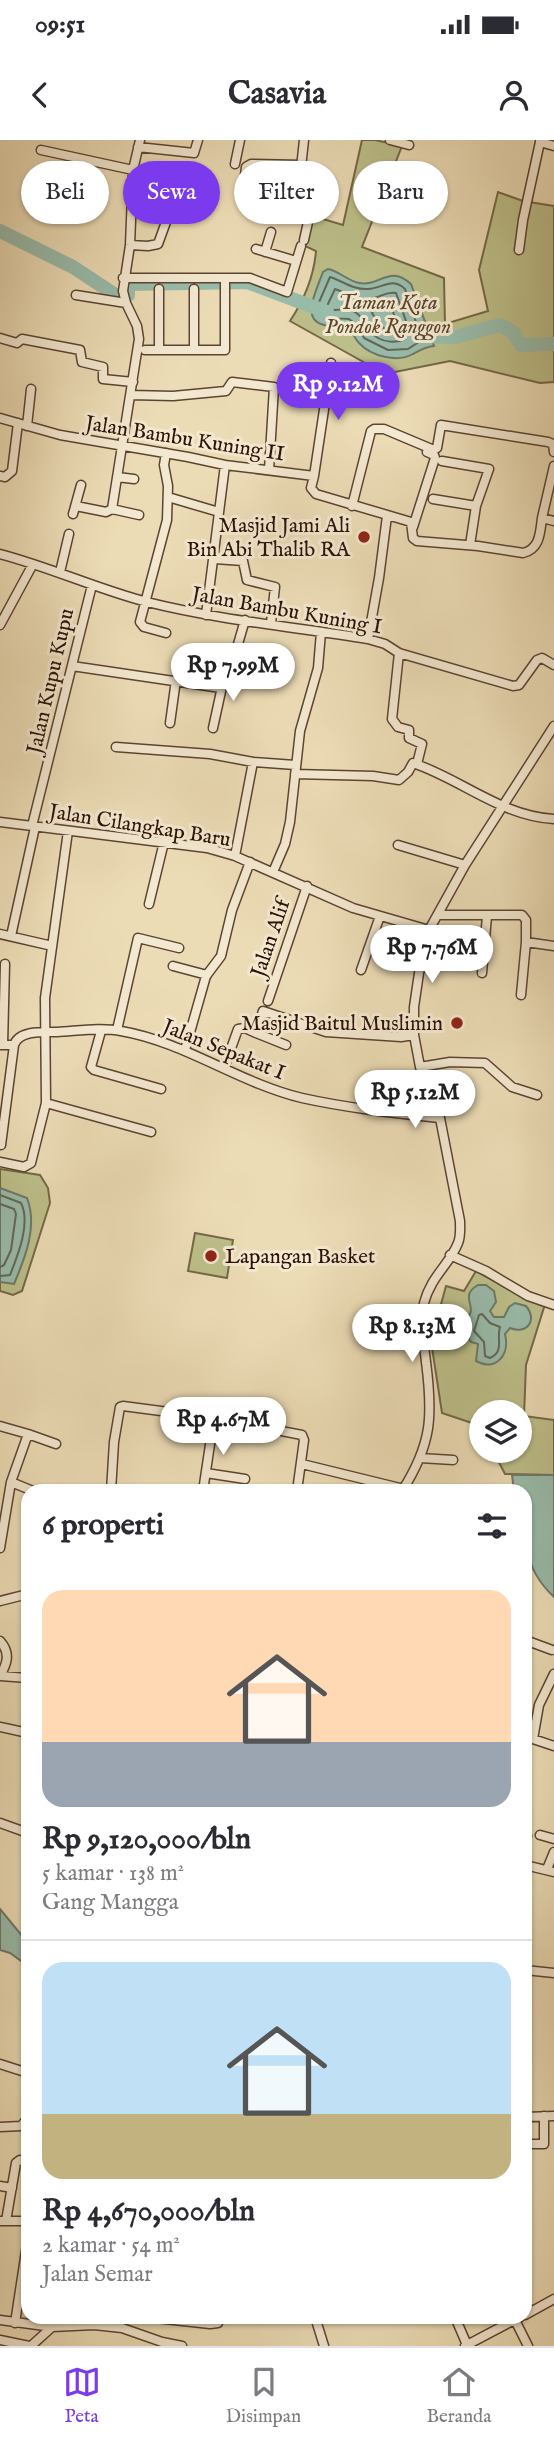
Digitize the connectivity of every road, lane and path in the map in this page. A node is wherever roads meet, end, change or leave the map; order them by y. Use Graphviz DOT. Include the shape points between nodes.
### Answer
graph roads {
  1 [pos="198,140"];
  2 [pos="240,140"];
  3 [pos="304,140"];
  4 [pos="390,140"];
  5 [pos="540,141"];
  6 [pos="139,144"];
  7 [pos="409,145"];
  8 [pos="554,146"];
  9 [pos="41,150"];
  10 [pos="236,161"];
  11 [pos="301,161"];
  12 [pos="123,168"];
  13 [pos="131,224"];
  14 [pos="165,224"];
  15 [pos="307,224"];
  16 [pos="271,232"];
  17 [pos="130,245"];
  18 [pos="519,250"];
  19 [pos="296,261"];
  20 [pos="123,278"];
  21 [pos="225,281"];
  22 [pos="159,289"];
  23 [pos="194,289"];
  24 [pos="76,295"];
  25 [pos="125,298"];
  26 [pos="0,338"];
  27 [pos="145,349"];
  28 [pos="159,350"];
  29 [pos="194,350"];
  30 [pos="331,363"];
  31 [pos="133,382"];
  32 [pos="32,389"];
  33 [pos="131,395"];
  34 [pos="0,418"];
  35 [pos="23,425"];
  36 [pos="394,440"];
  37 [pos="122,446"];
  38 [pos="554,447"];
  39 [pos="166,453"];
  40 [pos="438,459"];
  41 [pos="225,465"];
  42 [pos="554,466"];
  43 [pos="269,470"];
  44 [pos="314,476"];
  45 [pos="0,477"];
  46 [pos="117,477"];
  47 [pos="134,479"];
  48 [pos="81,485"];
  49 [pos="168,498"];
  50 [pos="433,499"];
  51 [pos="352,506"];
  52 [pos="476,506"];
  53 [pos="112,509"];
  54 [pos="219,512"];
  55 [pos="139,515"];
  56 [pos="387,516"];
  57 [pos="542,518"];
  58 [pos="554,522"];
  59 [pos="413,527"];
  60 [pos="69,534"];
  61 [pos="470,545"];
  62 [pos="0,554"];
  63 [pos="215,559"];
  64 [pos="33,564"];
  65 [pos="60,572"];
  66 [pos="92,584"];
  67 [pos="147,602"];
  68 [pos="206,615"];
  69 [pos="245,620"];
  70 [pos="271,623"];
  71 [pos="0,625"];
  72 [pos="321,632"];
  73 [pos="166,633"];
  74 [pos="368,639"];
  75 [pos="399,653"];
  76 [pos="554,665"];
  77 [pos="72,666"];
  78 [pos="176,680"];
  79 [pos="221,688"];
  80 [pos="170,723"];
  81 [pos="554,726"];
  82 [pos="213,727"];
  83 [pos="116,747"];
  84 [pos="253,762"];
  85 [pos="417,764"];
  86 [pos="295,770"];
  87 [pos="502,807"];
  88 [pos="554,819"];
  89 [pos="0,822"];
  90 [pos="34,827"];
  91 [pos="68,831"];
  92 [pos="164,842"];
  93 [pos="398,845"];
  94 [pos="235,856"];
  95 [pos="250,862"];
  96 [pos="465,865"];
  97 [pos="274,872"];
  98 [pos="307,886"];
  99 [pos="149,904"];
  100 [pos="438,915"];
  101 [pos="380,916"];
  102 [pos="487,916"];
  103 [pos="429,930"];
  104 [pos="0,934"];
  105 [pos="11,936"];
  106 [pos="526,942"];
  107 [pos="48,945"];
  108 [pos="554,946"];
  109 [pos="180,948"];
  110 [pos="5,964"];
  111 [pos="173,966"];
  112 [pos="361,970"];
  113 [pos="482,973"];
  114 [pos="207,975"];
  115 [pos="521,995"];
  116 [pos="268,1001"];
  117 [pos="117,1030"];
  118 [pos="101,1031"];
  119 [pos="45,1032"];
  120 [pos="256,1033"];
  121 [pos="414,1035"];
  122 [pos="1,1045"];
  123 [pos="14,1045"];
  124 [pos="286,1045"];
  125 [pos="185,1050"];
  126 [pos="420,1067"];
  127 [pos="224,1068"];
  128 [pos="161,1089"];
  129 [pos="537,1095"];
  130 [pos="46,1103"];
  131 [pos="440,1118"];
  132 [pos="151,1132"];
  133 [pos="1,1145"];
  134 [pos="0,1162"];
  135 [pos="450,1255"];
  136 [pos="554,1306"];
  137 [pos="215,1418"];
  138 [pos="0,1426"];
  139 [pos="28,1434"];
  140 [pos="56,1444"];
  141 [pos="420,1458"];
  142 [pos="453,1460"];
  143 [pos="302,1464"];
  144 [pos="206,1473"];
  145 [pos="245,1479"];
  146 [pos="11,1482"];
  147 [pos="111,1484"];
  148 [pos="204,1484"];
  149 [pos="298,1484"];
  150 [pos="380,1484"];
  151 [pos="406,1484"];
  152 [pos="21,1486"];
  153 [pos="0,1548"];
  154 [pos="21,1596"];
  155 [pos="0,1601"];
  156 [pos="0,1641"];
  157 [pos="532,1643"];
  158 [pos="552,1650"];
  159 [pos="2,1665"];
  160 [pos="554,1674"];
  161 [pos="0,1676"];
  162 [pos="21,1678"];
  163 [pos="550,1693"];
  164 [pos="0,1727"];
  165 [pos="532,1729"];
  166 [pos="21,1732"];
  167 [pos="532,1740"];
  168 [pos="554,1746"];
  169 [pos="0,1823"];
  170 [pos="21,1830"];
  171 [pos="540,1835"];
  172 [pos="554,1839"];
  173 [pos="554,1853"];
  174 [pos="532,1866"];
  175 [pos="550,1870"];
  176 [pos="532,1971"];
  177 [pos="554,1973"];
  178 [pos="0,2064"];
  179 [pos="21,2071"];
  180 [pos="544,2116"];
  181 [pos="554,2116"];
  182 [pos="532,2117"];
  183 [pos="21,2126"];
  184 [pos="0,2127"];
  185 [pos="532,2144"];
  186 [pos="21,2160"];
  187 [pos="0,2186"];
  188 [pos="12,2188"];
  189 [pos="3,2221"];
  190 [pos="21,2221"];
  191 [pos="21,2293"];
  192 [pos="554,2299"];
  193 [pos="532,2310"];
  194 [pos="0,2320"];
  195 [pos="15,2323"];
  196 [pos="21,2324"];
  197 [pos="24,2324"];
  198 [pos="63,2324"];
  199 [pos="86,2324"];
  200 [pos="123,2324"];
  201 [pos="317,2324"];
  202 [pos="458,2324"];
  203 [pos="506,2324"];
  204 [pos="519,2324"];
  205 [pos="52,2327"];
  206 [pos="122,2328"];
  207 [pos="0,2340"];
  208 [pos="466,2345"];
  209 [pos="30,2346"];
  210 [pos="182,2346"];
  211 [pos="324,2346"];
  212 [pos="528,2346"];
  1 -- 6 [label="street" via="194,153"];
  2 -- 10 [label="street"];
  3 -- 11 [label="street"];
  4 -- 7 [label="street"];
  5 -- 8 [label="street"];
  5 -- 18 [label="street"];
  9 -- 12 [label="street"];
  13 -- 17 [label="street"];
  14 -- 17 [label="street" via="158,244"];
  15 -- 19 [label="street"];
  16 -- 19 [label="street" via="260,250"];
  17 -- 20 [label="street"];
  19 -- 21 [label="street" via="287,292 250,278"];
  20 -- 21 [label="street"];
  20 -- 25 [label="street"];
  21 -- 29 [label="street" via="225,350"];
  22 -- 28 [label="street"];
  23 -- 29 [label="street"];
  24 -- 25 [label="street"];
  25 -- 31 [label="street" via="139,331"];
  26 -- 31 [label="street" via="80,350 82,362 103,367 103,379"];
  27 -- 28 [label="street"];
  28 -- 29 [label="street"];
  30 -- 44 [label="street"];
  31 -- 33 [label="street"];
  32 -- 35 [label="street"];
  33 -- 37 [label="street"];
  33 -- 43 [label="street" via="224,391 232,382 273,387"];
  34 -- 35 [label="street, Jalan Bambu Kuning II"];
  35 -- 37 [label="street, Jalan Bambu Kuning II"];
  35 -- 45 [label="street" via="12,471"];
  36 -- 40 [label="street"];
  37 -- 39 [label="street, Jalan Bambu Kuning II"];
  37 -- 46 [label="street"];
  38 -- 51 [label="street" via="442,425 434,450 378,428 371,431"];
  39 -- 41 [label="street, Jalan Bambu Kuning II"];
  39 -- 49 [label="street"];
  40 -- 52 [label="street" via="489,468"];
  40 -- 59 [label="street"];
  41 -- 43 [label="street, Jalan Bambu Kuning II"];
  41 -- 54 [label="street"];
  42 -- 57 [label="street"];
  43 -- 44 [label="street, Jalan Bambu Kuning II"];
  44 -- 51 [label="street" via="311,488 316,494"];
  46 -- 47 [label="street"];
  46 -- 53 [label="street"];
  48 -- 53 [label="street" via="75,510"];
  49 -- 54 [label="street"];
  49 -- 67 [label="street"];
  50 -- 52 [label="street"];
  51 -- 56 [label="street"];
  52 -- 61 [label="street"];
  53 -- 55 [label="street"];
  54 -- 63 [label="street"];
  56 -- 59 [label="street" via="411,522"];
  56 -- 74 [label="street"];
  57 -- 58 [label="street"];
  57 -- 61 [label="street" via="538,541 530,552"];
  59 -- 61 [label="street" via="417,541"];
  60 -- 65 [label="street"];
  62 -- 64 [label="street, Jalan Bambu Kuning I"];
  63 -- 68 [label="street"];
  63 -- 70 [label="street" via="243,561 247,580 275,587"];
  64 -- 65 [label="street, Jalan Bambu Kuning I"];
  64 -- 71 [label="street"];
  65 -- 66 [label="street, Jalan Bambu Kuning I"];
  66 -- 67 [label="street, Jalan Bambu Kuning I"];
  66 -- 77 [label="street, Jalan Kupu Kupu"];
  67 -- 68 [label="street, Jalan Bambu Kuning I"];
  67 -- 73 [label="street" via="141,624"];
  68 -- 69 [label="street, Jalan Bambu Kuning I"];
  69 -- 70 [label="street, Jalan Bambu Kuning I"];
  69 -- 79 [label="street"];
  70 -- 72 [label="street, Jalan Bambu Kuning I"];
  72 -- 74 [label="street, Jalan Bambu Kuning I"];
  72 -- 86 [label="street" via="318,668"];
  74 -- 75 [label="street, Jalan Bambu Kuning I"];
  75 -- 76 [label="street, Jalan Bambu Kuning I" via="516,687 537,660"];
  75 -- 85 [label="street" via="392,719 409,730 409,738 422,744"];
  77 -- 78 [label="street"];
  77 -- 90 [label="street, Jalan Kupu Kupu"];
  78 -- 79 [label="street"];
  78 -- 80 [label="street"];
  79 -- 82 [label="street"];
  81 -- 87 [label="street"];
  83 -- 84 [label="street"];
  84 -- 86 [label="street"];
  84 -- 94 [label="street"];
  85 -- 86 [label="street" via="413,762 399,780"];
  85 -- 87 [label="street"];
  86 -- 97 [label="street" via="290,822"];
  87 -- 88 [label="street"];
  87 -- 96 [label="street"];
  89 -- 90 [label="street, Jalan Cilangkap Baru"];
  90 -- 91 [label="street, Jalan Cilangkap Baru"];
  90 -- 105 [label="street, Jalan Kupu Kupu"];
  91 -- 92 [label="street, Jalan Cilangkap Baru"];
  91 -- 119 [label="street" via="46,987"];
  92 -- 94 [label="street, Jalan Cilangkap Baru"];
  92 -- 99 [label="street"];
  93 -- 96 [label="street"];
  94 -- 95 [label="street, Jalan Cilangkap Baru"];
  95 -- 97 [label="street, Jalan Cilangkap Baru"];
  95 -- 114 [label="street" via="223,951"];
  96 -- 100 [label="street"];
  97 -- 98 [label="street, Jalan Cilangkap Baru"];
  98 -- 101 [label="street, Jalan Cilangkap Baru"];
  98 -- 116 [label="street, Jalan Alif"];
  100 -- 102 [label="street"];
  100 -- 103 [label="street"];
  101 -- 103 [label="street, Jalan Cilangkap Baru"];
  101 -- 112 [label="street"];
  102 -- 106 [label="street" via="525,916"];
  102 -- 113 [label="street"];
  103 -- 121 [label="street" via="414,1007"];
  104 -- 105 [label="street"];
  105 -- 107 [label="street"];
  106 -- 108 [label="street"];
  106 -- 115 [label="street"];
  109 -- 117 [label="street" via="138,937"];
  110 -- 122 [label="street"];
  111 -- 114 [label="street"];
  114 -- 125 [label="street"];
  117 -- 118 [label="street, Jalan Sepakat I"];
  117 -- 125 [label="street, Jalan Sepakat I"];
  118 -- 119 [label="street, Jalan Sepakat I"];
  118 -- 128 [label="street" via="94,1070"];
  119 -- 123 [label="street, Jalan Sepakat I" via="23,1035"];
  119 -- 130 [label="street"];
  120 -- 121 [label="street, Jalan Alif" via="263,1011 327,1032"];
  120 -- 124 [label="street"];
  120 -- 127 [label="street" via="238,1029"];
  121 -- 126 [label="street"];
  122 -- 123 [label="street, Jalan Sepakat I"];
  123 -- 133 [label="street"];
  125 -- 127 [label="street, Jalan Sepakat I"];
  126 -- 129 [label="street" via="485,1063 512,1087"];
  126 -- 131 [label="street"];
  127 -- 131 [label="street, Jalan Sepakat I" via="302,1098"];
  130 -- 132 [label="street"];
  130 -- 134 [label="street" via="31,1163 23,1167"];
  131 -- 135 [label="street" via="460,1221 458,1244"];
  135 -- 136 [label="street"];
  135 -- 141 [label="street" via="431,1282 422,1315 430,1427"];
  137 -- 143 [label="street" via="302,1435"];
  137 -- 144 [label="street"];
  137 -- 147 [label="street" via="120,1407"];
  138 -- 139 [label="street"];
  139 -- 140 [label="street"];
  139 -- 146 [label="street"];
  141 -- 142 [label="street"];
  141 -- 151 [label="street"];
  143 -- 149 [label="street"];
  143 -- 150 [label="street"];
  144 -- 145 [label="street"];
  144 -- 148 [label="street"];
  146 -- 152 [label="street"];
  146 -- 153 [label="street"];
  154 -- 155 [label="street"];
  156 -- 159 [label="street" via="7,1654"];
  157 -- 158 [label="street"];
  159 -- 161 [label="street"];
  160 -- 163 [label="street"];
  161 -- 162 [label="street"];
  163 -- 165 [label="street"];
  164 -- 166 [label="street"];
  167 -- 168 [label="street"];
  169 -- 170 [label="street"];
  171 -- 172 [label="street"];
  173 -- 175 [label="street"];
  174 -- 175 [label="street"];
  176 -- 177 [label="street"];
  178 -- 179 [label="street"];
  180 -- 181 [label="street"];
  180 -- 182 [label="street"];
  180 -- 185 [label="street" via="544,2144"];
  183 -- 184 [label="street"];
  186 -- 188 [label="street" via="16,2163"];
  187 -- 188 [label="street"];
  188 -- 189 [label="street"];
  189 -- 190 [label="street"];
  191 -- 195 [label="street"];
  192 -- 193 [label="street"];
  194 -- 195 [label="street"];
  195 -- 196 [label="street"];
  197 -- 205 [label="street"];
  198 -- 205 [label="street"];
  199 -- 206 [label="street"];
  200 -- 206 [label="street"];
  201 -- 211 [label="street"];
  202 -- 208 [label="street"];
  203 -- 208 [label="street"];
  204 -- 212 [label="street"];
  205 -- 209 [label="street"];
  206 -- 210 [label="street"];
  207 -- 209 [label="street"];
}
